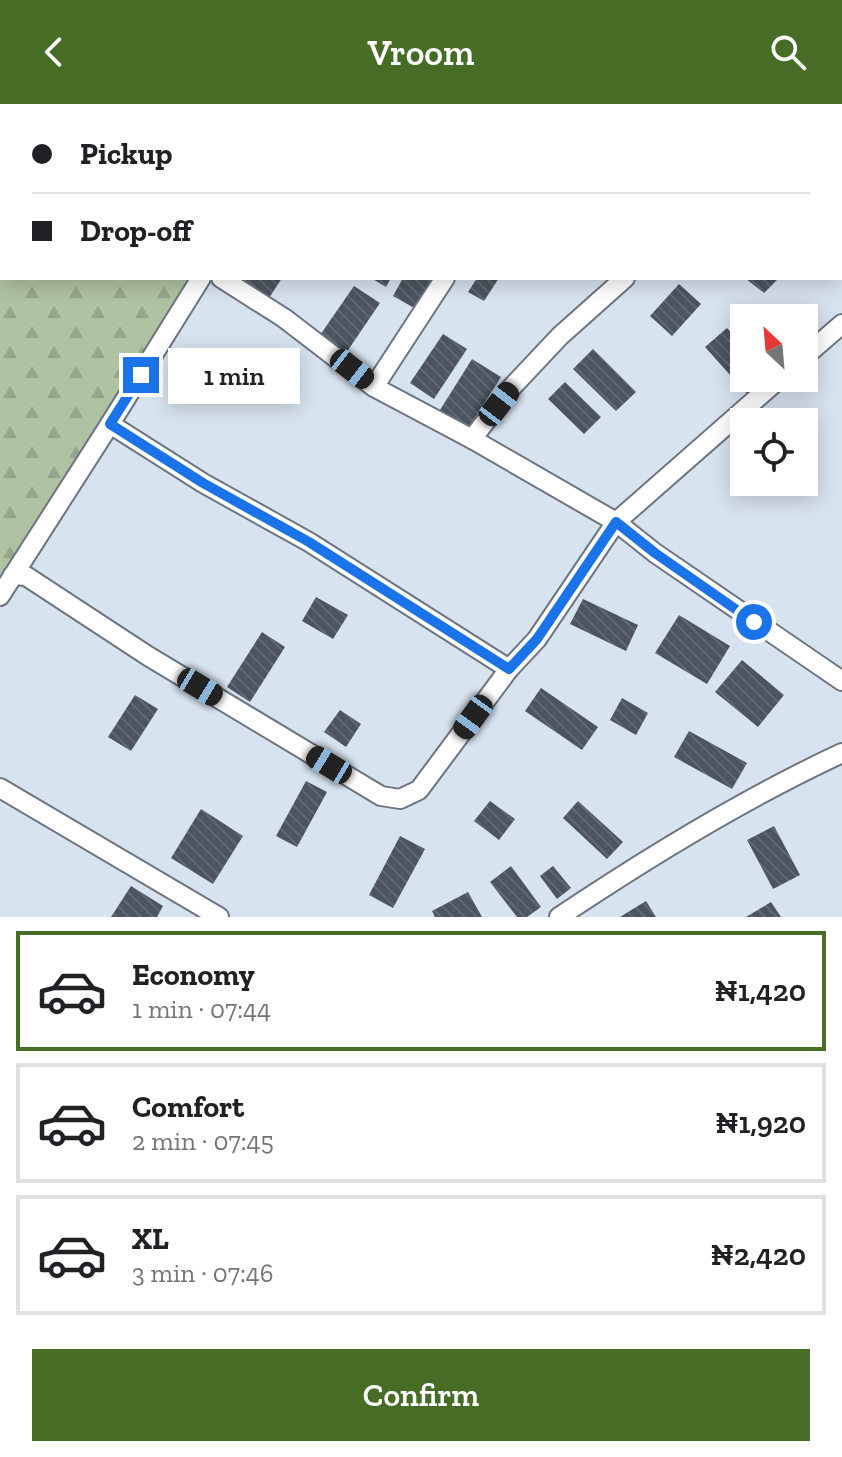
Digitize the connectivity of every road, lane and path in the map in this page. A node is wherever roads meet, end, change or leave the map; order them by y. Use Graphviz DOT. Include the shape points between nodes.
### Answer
graph roads {
  1 [pos="200,280"];
  2 [pos="224,280"];
  3 [pos="444,280"];
  4 [pos="623,280"];
  5 [pos="842,324"];
  6 [pos="818,345"];
  7 [pos="374,387"];
  8 [pos="764,392"];
  9 [pos="110,424"];
  10 [pos="472,439"];
  11 [pos="616,522"];
  12 [pos="13,575"];
  13 [pos="0,596"];
  14 [pos="509,669"];
  15 [pos="842,681"];
  16 [pos="842,753"];
  17 [pos="0,788"];
  18 [pos="219,917"];
  19 [pos="559,917"];
  1 -- 9 [label="street"];
  2 -- 7 [label="street"];
  3 -- 7 [label="street"];
  4 -- 10 [label="street" via="560,336"];
  5 -- 6 [label="street"];
  7 -- 10 [label="street"];
  8 -- 11 [label="street"];
  9 -- 12 [label="street"];
  9 -- 14 [label="street"];
  10 -- 11 [label="street"];
  11 -- 14 [label="street" via="537,639"];
  11 -- 15 [label="street"];
  12 -- 13 [label="street"];
  12 -- 14 [label="street" via="26,576 381,796 400,799 419,790"];
  16 -- 19 [label="street" via="640,863"];
  17 -- 18 [label="street"];
}
